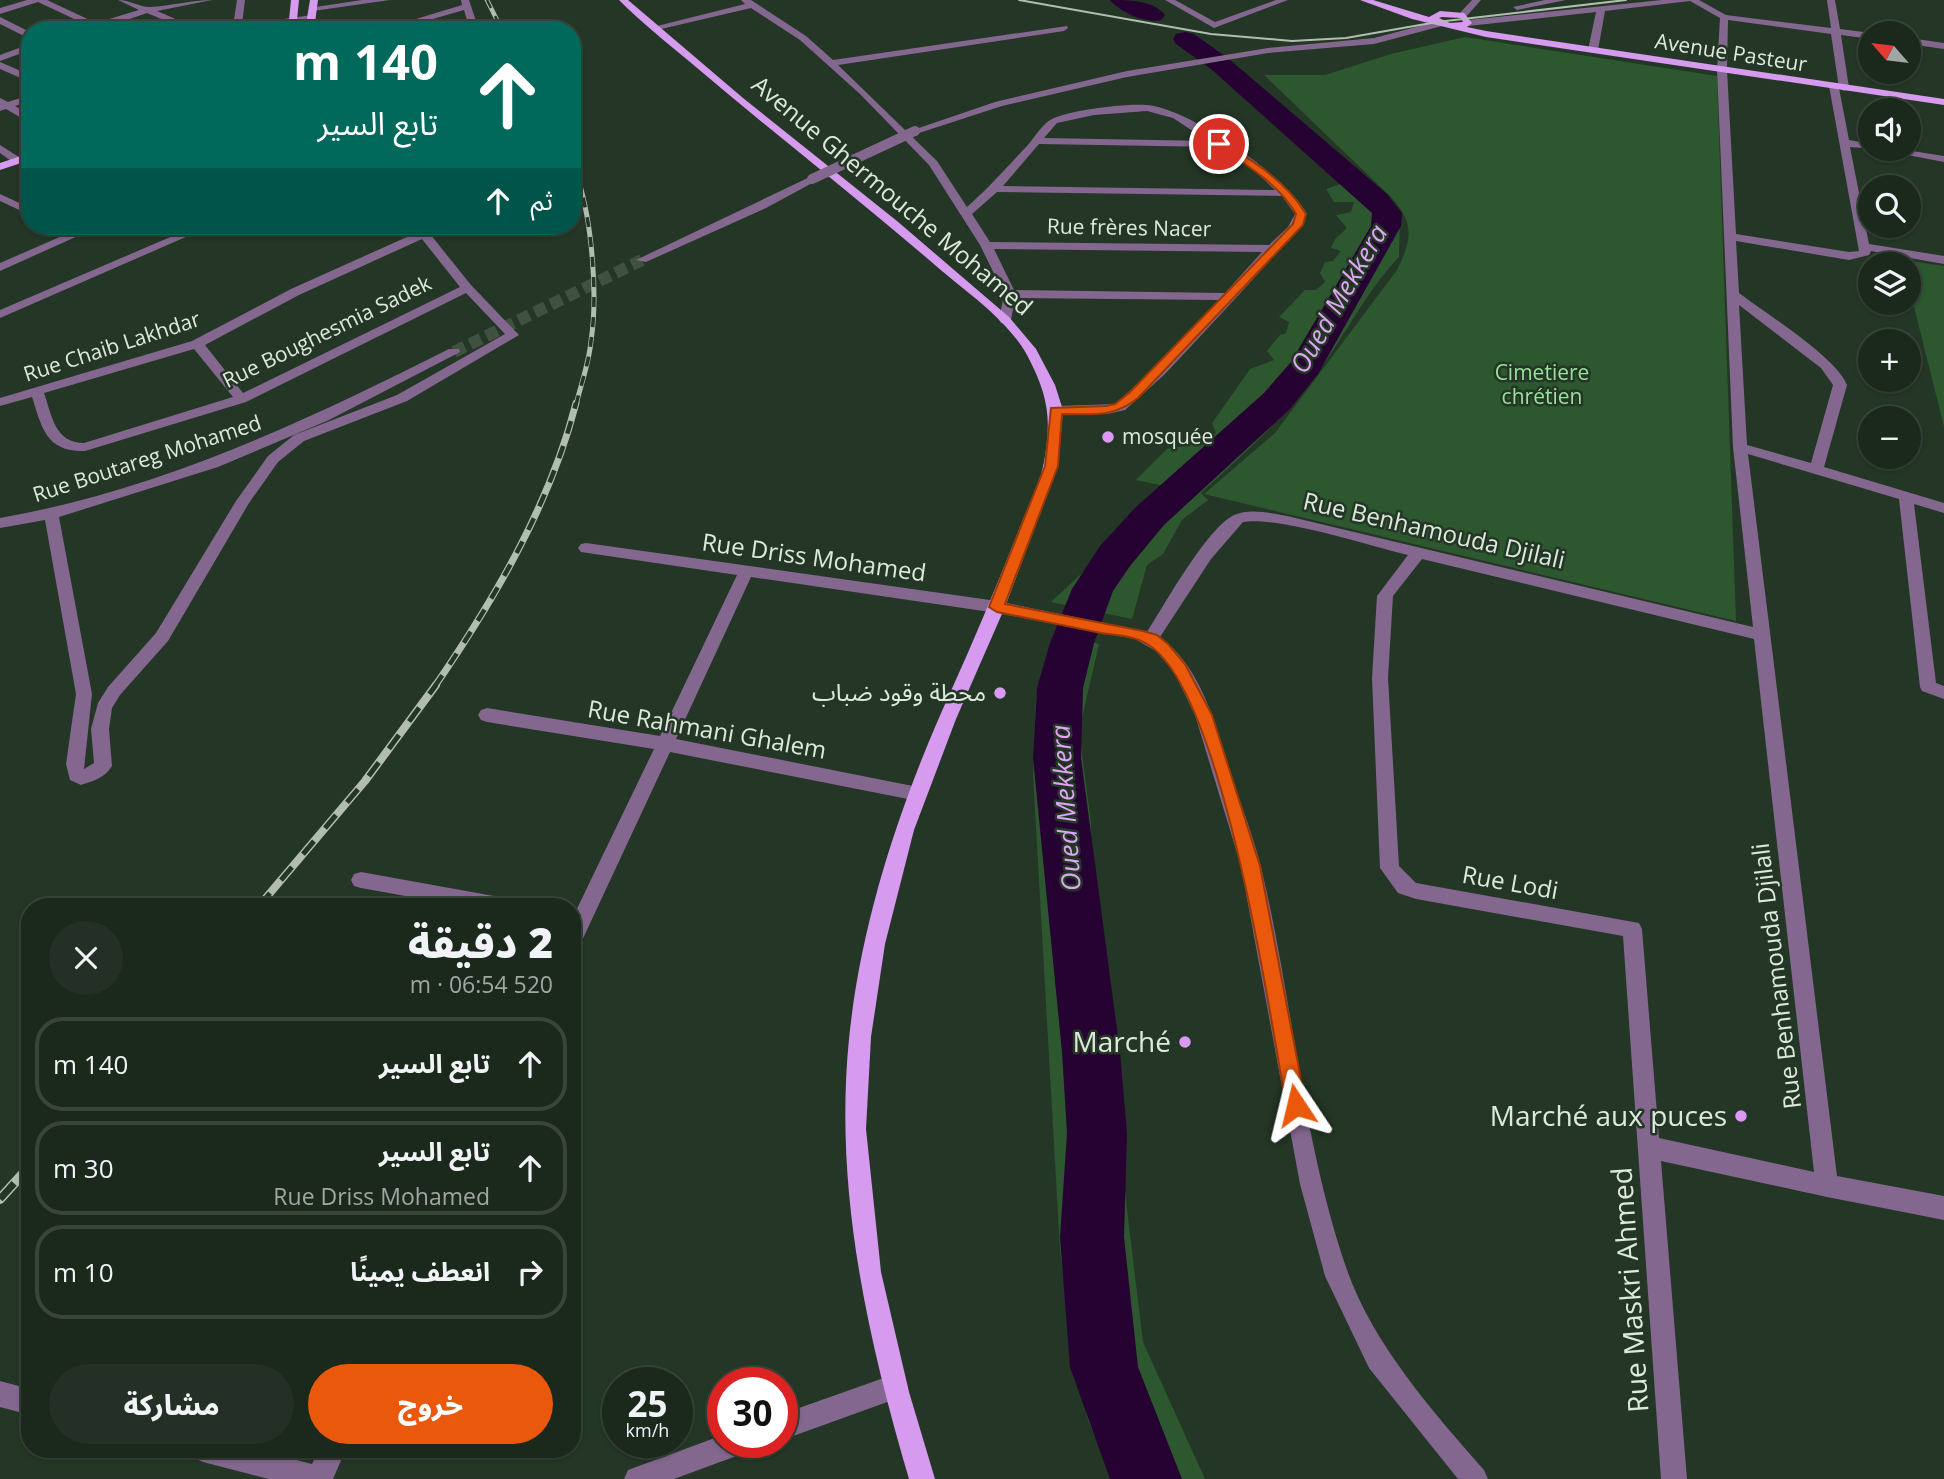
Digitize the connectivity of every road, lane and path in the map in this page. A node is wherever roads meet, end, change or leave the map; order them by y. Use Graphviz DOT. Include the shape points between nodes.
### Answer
graph roads {
  1 [pos="38,0"];
  2 [pos="122,0"];
  3 [pos="200,0"];
  4 [pos="208,0"];
  5 [pos="241,0"];
  6 [pos="295,0"];
  7 [pos="386,0"];
  8 [pos="392,0"];
  9 [pos="623,0"];
  10 [pos="1169,0"];
  11 [pos="1284,0"];
  12 [pos="1364,0"];
  13 [pos="1476,0"];
  14 [pos="1562,0"];
  15 [pos="1686,0"];
  16 [pos="1693,0"];
  17 [pos="1830,0"];
  18 [pos="1267,2"];
  19 [pos="749,3"];
  20 [pos="465,4"];
  21 [pos="313,9"];
  22 [pos="147,10"];
  23 [pos="1601,10"];
  24 [pos="0,11"];
  25 [pos="1724,17"];
  26 [pos="0,20"];
  27 [pos="1436,20"];
  28 [pos="1465,20"];
  29 [pos="83,21"];
  30 [pos="111,21"];
  31 [pos="174,21"];
  32 [pos="238,21"];
  33 [pos="292,21"];
  34 [pos="297,21"];
  35 [pos="395,21"];
  36 [pos="412,21"];
  37 [pos="472,21"];
  38 [pos="657,27"];
  39 [pos="1454,27"];
  40 [pos="1064,28"];
  41 [pos="21,31"];
  42 [pos="1418,31"];
  43 [pos="1837,32"];
  44 [pos="1858,34"];
  45 [pos="1512,37"];
  46 [pos="1922,43"];
  47 [pos="1944,46"];
  48 [pos="21,50"];
  49 [pos="1592,50"];
  50 [pos="0,58"];
  51 [pos="831,64"];
  52 [pos="0,65"];
  53 [pos="1722,70"];
  54 [pos="21,75"];
  55 [pos="1839,87"];
  56 [pos="21,100"];
  57 [pos="1944,102"];
  58 [pos="3,105"];
  59 [pos="21,115"];
  60 [pos="1037,141"];
  61 [pos="1847,143"];
  62 [pos="1219,144"];
  63 [pos="1858,145"];
  64 [pos="0,148"];
  65 [pos="1921,155"];
  66 [pos="1944,159"];
  67 [pos="21,160"];
  68 [pos="18,161"];
  69 [pos="0,167"];
  70 [pos="993,189"];
  71 [pos="1285,192"];
  72 [pos="0,197"];
  73 [pos="21,208"];
  74 [pos="965,214"];
  75 [pos="73,235"];
  76 [pos="184,235"];
  77 [pos="413,235"];
  78 [pos="427,235"];
  79 [pos="1730,237"];
  80 [pos="986,245"];
  81 [pos="1271,249"];
  82 [pos="1865,250"];
  83 [pos="642,260"];
  84 [pos="1944,260"];
  85 [pos="0,267"];
  86 [pos="467,288"];
  87 [pos="1010,294"];
  88 [pos="1732,294"];
  89 [pos="1230,297"];
  90 [pos="0,314"];
  91 [pos="1005,320"];
  92 [pos="197,344"];
  93 [pos="454,352"];
  94 [pos="37,391"];
  95 [pos="241,399"];
  96 [pos="0,402"];
  97 [pos="1056,410"];
  98 [pos="1740,447"];
  99 [pos="1816,469"];
  100 [pos="1906,496"];
  101 [pos="1944,508"];
  102 [pos="51,514"];
  103 [pos="0,523"];
  104 [pos="586,548"];
  105 [pos="1419,552"];
  106 [pos="747,570"];
  107 [pos="997,607"];
  108 [pos="1762,635"];
  109 [pos="1144,637"];
  110 [pos="1936,690"];
  111 [pos="114,691"];
  112 [pos="84,694"];
  113 [pos="487,715"];
  114 [pos="664,744"];
  115 [pos="918,794"];
  116 [pos="361,880"];
  117 [pos="461,898"];
  118 [pos="581,913"];
  119 [pos="1632,929"];
  120 [pos="1649,1147"];
  121 [pos="1827,1186"];
  122 [pos="1944,1208"];
  123 [pos="895,1387"];
  124 [pos="0,1394"];
  125 [pos="21,1400"];
  126 [pos="798,1421"];
  127 [pos="707,1454"];
  128 [pos="238,1458"];
  129 [pos="329,1458"];
  130 [pos="319,1479"];
  131 [pos="637,1479"];
  132 [pos="922,1479"];
  133 [pos="1475,1479"];
  134 [pos="1674,1479"];
  1 -- 24 [label="street"];
  1 -- 29 [label="street"];
  2 -- 22 [label="street"];
  3 -- 4 [label="street"];
  3 -- 22 [label="street"];
  5 -- 32 [label="street"];
  6 -- 33 [label="main road"];
  7 -- 21 [label="street"];
  8 -- 35 [label="street"];
  9 -- 38 [label="main road, Avenue Ghermouche Mohamed"];
  10 -- 18 [label="street" via="1214,25"];
  11 -- 18 [label="street"];
  12 -- 27 [label="main road"];
  13 -- 28 [label="street"];
  14 -- 28 [label="street"];
  15 -- 23 [label="street"];
  16 -- 25 [label="street"];
  17 -- 43 [label="street"];
  19 -- 38 [label="street"];
  19 -- 51 [label="street" via="803,38"];
  20 -- 36 [label="street"];
  20 -- 37 [label="street"];
  21 -- 34 [label="street"];
  22 -- 30 [label="street"];
  22 -- 31 [label="street"];
  23 -- 28 [label="street"];
  23 -- 49 [label="street"];
  25 -- 43 [label="street"];
  25 -- 53 [label="street, Rue Benhamouda Djilali"];
  26 -- 41 [label="street"];
  27 -- 28 [label="main road" via="1444,13"];
  27 -- 39 [label="main road"];
  27 -- 42 [label="street"];
  28 -- 39 [label="main road"];
  28 -- 45 [label="main road"];
  38 -- 91 [label="main road, Avenue Ghermouche Mohamed"];
  39 -- 42 [label="street"];
  39 -- 45 [label="main road"];
  40 -- 51 [label="street"];
  42 -- 83 [label="street, bridge" via="1353,44 1201,61 1004,102 915,131"];
  43 -- 44 [label="street"];
  43 -- 55 [label="street"];
  45 -- 49 [label="main road, Avenue Pasteur"];
  46 -- 47 [label="street"];
  48 -- 50 [label="street"];
  49 -- 53 [label="main road, Avenue Pasteur"];
  51 -- 74 [label="street" via="933,163"];
  52 -- 54 [label="street"];
  53 -- 55 [label="main road, Avenue Pasteur"];
  53 -- 79 [label="street, Rue Benhamouda Djilali"];
  55 -- 57 [label="main road, Avenue Pasteur"];
  55 -- 61 [label="street"];
  56 -- 58 [label="street"];
  58 -- 59 [label="street"];
  60 -- 62 [label="street"];
  60 -- 62 [label="street" via="1054,121 1068,116 1147,108 1177,116"];
  60 -- 70 [label="street"];
  61 -- 63 [label="street"];
  61 -- 82 [label="street"];
  62 -- 71 [label="street"];
  64 -- 68 [label="street"];
  65 -- 66 [label="street"];
  67 -- 68 [label="main road"];
  68 -- 69 [label="main road"];
  70 -- 71 [label="street"];
  70 -- 74 [label="street"];
  71 -- 81 [label="street" via="1301,214 1298,225"];
  72 -- 73 [label="street"];
  74 -- 80 [label="street"];
  75 -- 85 [label="street"];
  76 -- 90 [label="street"];
  77 -- 92 [label="street, Rue Chaib Lakhdar"];
  78 -- 86 [label="street"];
  79 -- 82 [label="street" via="1849,256"];
  79 -- 88 [label="street, Rue Benhamouda Djilali"];
  80 -- 81 [label="street, Rue frères Nacer"];
  80 -- 87 [label="street"];
  81 -- 89 [label="street"];
  82 -- 84 [label="street"];
  86 -- 95 [label="street, Rue Boughesmia Sadek"];
  86 -- 111 [label="street" via="513,335 402,397 299,438 273,459 162,637"];
  87 -- 89 [label="street"];
  87 -- 91 [label="street"];
  88 -- 98 [label="street, Rue Benhamouda Djilali"];
  88 -- 99 [label="street" via="1837,377 1840,385"];
  89 -- 97 [label="street" via="1120,407"];
  91 -- 97 [label="main road, Avenue Ghermouche Mohamed" via="1030,349"];
  92 -- 94 [label="street, Rue Chaib Lakhdar"];
  92 -- 95 [label="street"];
  93 -- 102 [label="street, Rue Boutareg Mohamed" via="269,442"];
  94 -- 95 [label="street, Rue Boughesmia Sadek" via="57,442 72,449"];
  94 -- 96 [label="street, Rue Chaib Lakhdar"];
  97 -- 107 [label="main road, Avenue Ghermouche Mohamed" via="1052,466"];
  98 -- 99 [label="street"];
  98 -- 108 [label="street, Rue Benhamouda Djilali"];
  99 -- 100 [label="street"];
  100 -- 101 [label="street"];
  100 -- 110 [label="street"];
  102 -- 103 [label="street, Rue Boutareg Mohamed"];
  102 -- 112 [label="street"];
  104 -- 106 [label="street, Rue Driss Mohamed"];
  105 -- 108 [label="street, Rue Benhamouda Djilali"];
  105 -- 109 [label="street, Rue Benhamouda Djilali" via="1287,521 1252,516 1238,519"];
  105 -- 119 [label="street, Rue Lodi" via="1385,596 1380,678 1390,868 1405,887 1416,891"];
  106 -- 107 [label="street, Rue Driss Mohamed"];
  106 -- 114 [label="street"];
  107 -- 109 [label="street, Rue Driss Mohamed"];
  107 -- 115 [label="main road, Avenue Ghermouche Mohamed"];
  108 -- 121 [label="street, Rue Benhamouda Djilali"];
  109 -- 133 [label="street" via="1163,648 1180,668 1204,715 1251,866 1311,1184 1337,1276 1378,1359"];
  111 -- 112 [label="street"];
  111 -- 112 [label="street" via="104,708 100,729 103,766 80,778 74,771"];
  113 -- 114 [label="street, Rue Rahmani Ghalem"];
  114 -- 115 [label="street, Rue Rahmani Ghalem"];
  114 -- 118 [label="street"];
  115 -- 123 [label="main road, Avenue Ghermouche Mohamed" via="875,944 860,1037 855,1129 869,1272"];
  116 -- 117 [label="street"];
  119 -- 120 [label="street, Rue Maskri Ahmed"];
  120 -- 121 [label="street"];
  120 -- 134 [label="street, Rue Maskri Ahmed"];
  121 -- 122 [label="street"];
  123 -- 126 [label="street"];
  123 -- 132 [label="main road, Avenue Ghermouche Mohamed"];
  124 -- 125 [label="street"];
  127 -- 131 [label="street"];
  128 -- 130 [label="street"];
  129 -- 130 [label="street"];
}
